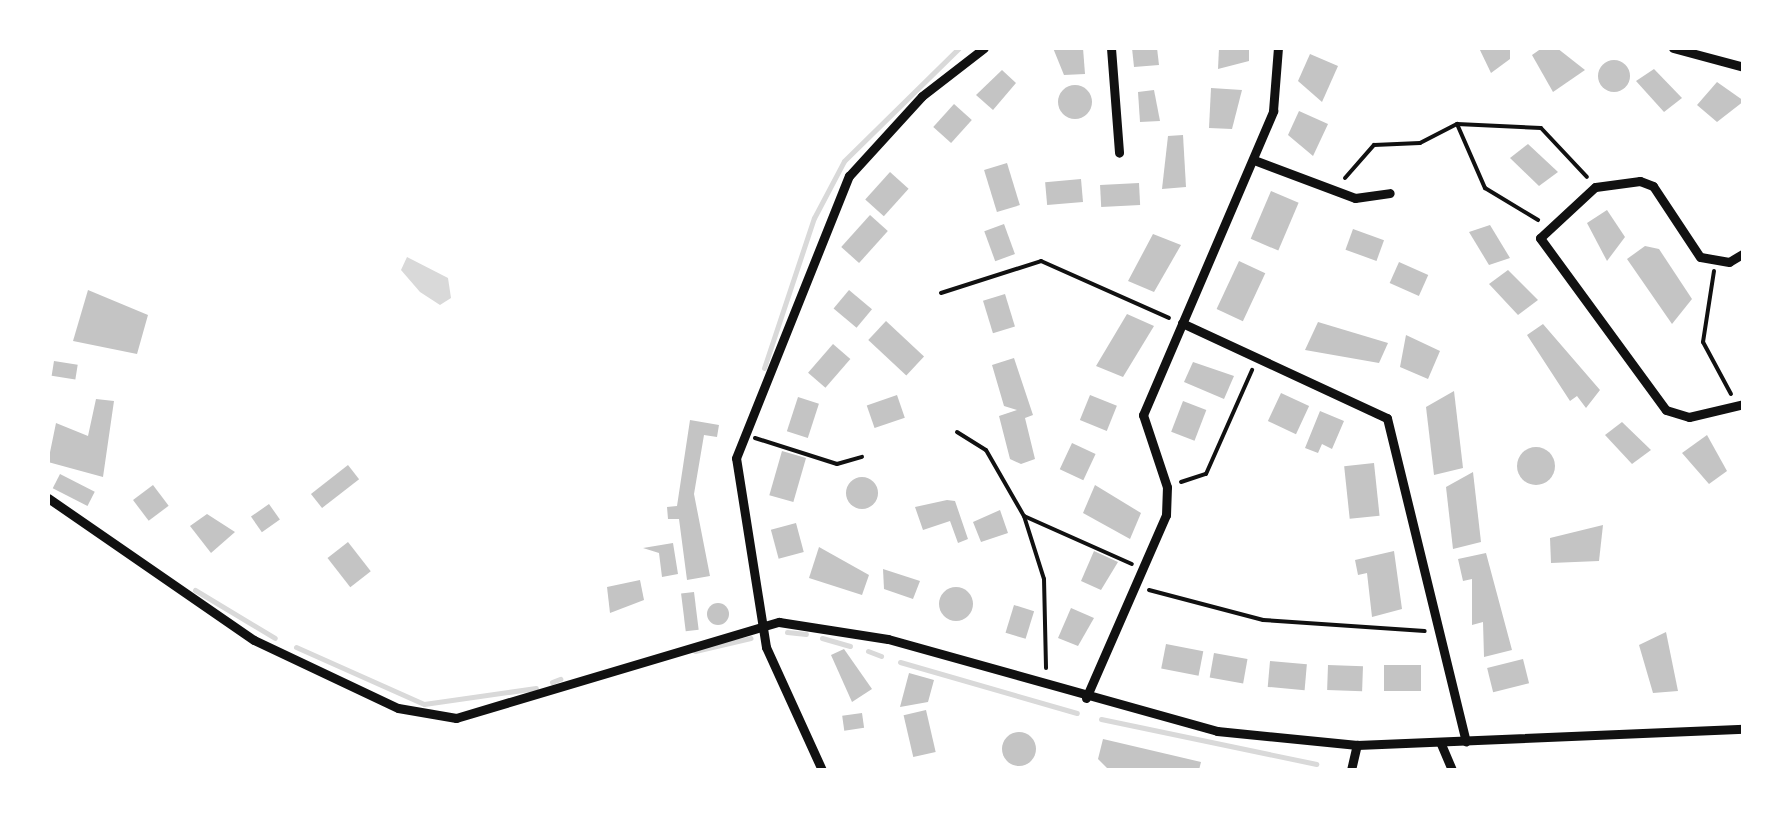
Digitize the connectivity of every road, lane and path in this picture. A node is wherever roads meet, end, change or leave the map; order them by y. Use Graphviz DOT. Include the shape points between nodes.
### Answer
graph roads {
  1 [pos="984,48"];
  2 [pos="1110,48"];
  3 [pos="1278,48"];
  4 [pos="1673,48"];
  5 [pos="1744,67"];
  6 [pos="1457,124"];
  7 [pos="1119,154"];
  8 [pos="1254,160"];
  9 [pos="1595,187"];
  10 [pos="1338,192"];
  11 [pos="1390,192"];
  12 [pos="1550,223"];
  13 [pos="1744,253"];
  14 [pos="1714,262"];
  15 [pos="941,294"];
  16 [pos="1182,324"];
  17 [pos="1256,356"];
  18 [pos="1739,403"];
  19 [pos="957,432"];
  20 [pos="746,434"];
  21 [pos="862,457"];
  22 [pos="1167,487"];
  23 [pos="48,498"];
  24 [pos="1024,516"];
  25 [pos="1142,568"];
  26 [pos="1135,586"];
  27 [pos="762,623"];
  28 [pos="1440,630"];
  29 [pos="1046,686"];
  30 [pos="1086,698"];
  31 [pos="1744,729"];
  32 [pos="1466,742"];
  33 [pos="1441,744"];
  34 [pos="1357,745"];
  35 [pos="822,770"];
  36 [pos="1350,770"];
  37 [pos="1452,770"];
  1 -- 20 [label="street" via="922,96 849,176"];
  2 -- 7 [label="street"];
  3 -- 8 [label="street" via="1272,110"];
  4 -- 5 [label="street"];
  6 -- 9 [label="path" via="1541,128"];
  6 -- 10 [label="path" via="1420,142 1374,145"];
  6 -- 12 [label="path" via="1484,188"];
  8 -- 10 [label="street"];
  8 -- 16 [label="street"];
  9 -- 12 [label="street"];
  9 -- 14 [label="street" via="1653,186 1700,257"];
  10 -- 11 [label="street"];
  12 -- 18 [label="street" via="1544,253 1654,398 1678,417"];
  13 -- 14 [label="street"];
  14 -- 18 [label="path" via="1703,342"];
  15 -- 16 [label="path" via="1041,261"];
  16 -- 17 [label="street"];
  16 -- 22 [label="street" via="1143,415"];
  17 -- 22 [label="path" via="1206,474"];
  17 -- 28 [label="street" via="1386,418"];
  19 -- 24 [label="path" via="986,450"];
  20 -- 21 [label="path" via="837,464"];
  20 -- 27 [label="street" via="734,481"];
  22 -- 25 [label="street"];
  23 -- 27 [label="street" via="254,640 398,708 456,718"];
  24 -- 25 [label="path"];
  24 -- 29 [label="path" via="1044,579"];
  25 -- 26 [label="street"];
  26 -- 28 [label="path" via="1263,620"];
  26 -- 30 [label="street"];
  27 -- 29 [label="street" via="888,639"];
  27 -- 35 [label="street"];
  28 -- 32 [label="street"];
  29 -- 30 [label="street"];
  30 -- 34 [label="street" via="1216,731"];
  31 -- 32 [label="street"];
  32 -- 33 [label="street"];
  33 -- 34 [label="street"];
  33 -- 37 [label="street"];
  34 -- 36 [label="street"];
}
